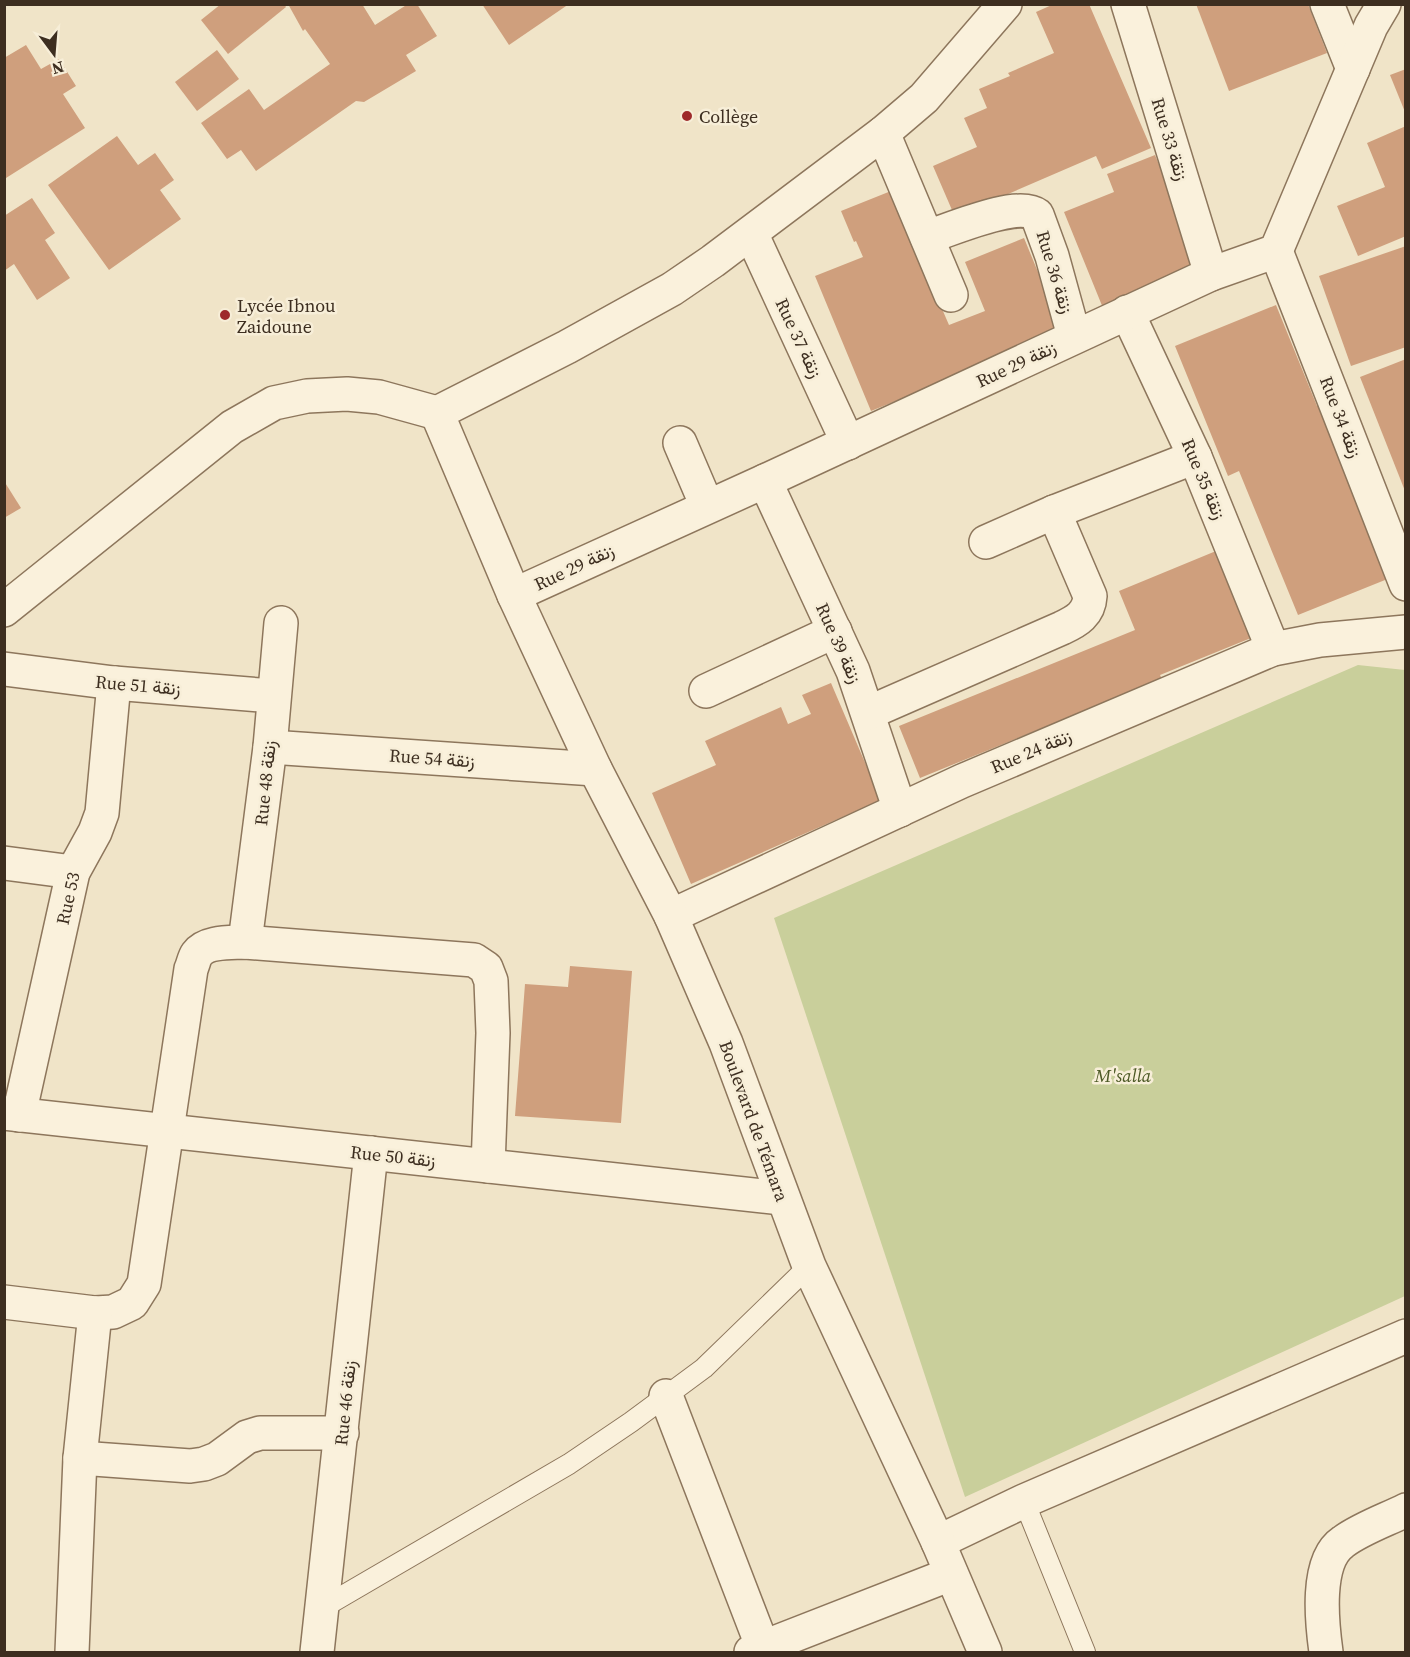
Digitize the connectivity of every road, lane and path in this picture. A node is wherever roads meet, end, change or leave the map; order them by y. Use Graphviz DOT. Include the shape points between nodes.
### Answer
graph roads {
  1 [pos="1005,4"];
  2 [pos="1128,4"];
  3 [pos="1327,4"];
  4 [pos="1384,4"];
  5 [pos="1353,69"];
  6 [pos="883,133"];
  7 [pos="751,233"];
  8 [pos="927,237"];
  9 [pos="1276,250"];
  10 [pos="1211,274"];
  11 [pos="951,295"];
  12 [pos="1127,312"];
  13 [pos="1074,336"];
  14 [pos="437,413"];
  15 [pos="680,443"];
  16 [pos="848,443"];
  17 [pos="1195,457"];
  18 [pos="765,481"];
  19 [pos="707,506"];
  20 [pos="1054,512"];
  21 [pos="986,542"];
  22 [pos="1406,584"];
  23 [pos="514,595"];
  24 [pos="4,610"];
  25 [pos="281,623"];
  26 [pos="835,631"];
  27 [pos="1406,632"];
  28 [pos="1273,649"];
  29 [pos="4,669"];
  30 [pos="114,683"];
  31 [pos="706,691"];
  32 [pos="273,696"];
  33 [pos="868,713"];
  34 [pos="270,747"];
  35 [pos="595,769"];
  36 [pos="900,810"];
  37 [pos="4,863"];
  38 [pos="73,872"];
  39 [pos="671,916"];
  40 [pos="245,942"];
  41 [pos="12,1114"];
  42 [pos="166,1131"];
  43 [pos="371,1153"];
  44 [pos="488,1166"];
  45 [pos="782,1198"];
  46 [pos="809,1266"];
  47 [pos="4,1302"];
  48 [pos="95,1313"];
  49 [pos="1406,1336"];
  50 [pos="666,1396"];
  51 [pos="342,1433"];
  52 [pos="80,1458"];
  53 [pos="1024,1502"];
  54 [pos="1406,1510"];
  55 [pos="938,1542"];
  56 [pos="951,1574"];
  57 [pos="322,1608"];
  58 [pos="757,1650"];
  59 [pos="72,1653"];
  60 [pos="316,1653"];
  61 [pos="984,1653"];
  62 [pos="1085,1653"];
  63 [pos="1326,1653"];
  1 -- 6 [label="street" via="924,98"];
  2 -- 10 [label="street, Rue 33 زنقة"];
  3 -- 5 [label="street"];
  4 -- 5 [label="street"];
  5 -- 9 [label="street"];
  6 -- 7 [label="street"];
  6 -- 8 [label="street"];
  7 -- 14 [label="street" via="672,289"];
  7 -- 16 [label="street, Rue 37 زنقة"];
  8 -- 11 [label="street"];
  8 -- 13 [label="street, Rue 36 زنقة" via="1007,212 1032,211 1053,256"];
  9 -- 10 [label="street, Rue 29 زنقة"];
  9 -- 22 [label="street, Rue 34 زنقة"];
  10 -- 12 [label="street, Rue 29 زنقة"];
  12 -- 13 [label="street, Rue 29 زنقة"];
  12 -- 17 [label="street, Rue 35 زنقة"];
  13 -- 16 [label="street, Rue 29 زنقة"];
  14 -- 23 [label="street, Boulevard de Témara"];
  14 -- 24 [label="street" via="379,397 347,393 274,403 232,427"];
  15 -- 19 [label="street"];
  16 -- 18 [label="street, Rue 29 زنقة"];
  17 -- 20 [label="street"];
  17 -- 28 [label="street, Rue 35 زنقة"];
  18 -- 19 [label="street, Rue 29 زنقة"];
  18 -- 26 [label="street, Rue 39 زنقة"];
  19 -- 23 [label="street, Rue 29 زنقة"];
  20 -- 21 [label="street"];
  20 -- 33 [label="street" via="1090,596 1085,613 1062,628"];
  23 -- 35 [label="street, Boulevard de Témara"];
  25 -- 32 [label="street, Rue 48 زنقة"];
  26 -- 31 [label="street"];
  26 -- 33 [label="street, Rue 39 زنقة"];
  27 -- 28 [label="street, Rue 24 زنقة"];
  28 -- 36 [label="street, Rue 24 زنقة"];
  29 -- 30 [label="street, Rue 51 زنقة"];
  30 -- 32 [label="street, Rue 51 زنقة"];
  30 -- 38 [label="street, Rue 53" via="102,813"];
  32 -- 34 [label="street, Rue 48 زنقة"];
  33 -- 36 [label="street, Rue 39 زنقة"];
  34 -- 35 [label="street, Rue 54 زنقة"];
  34 -- 40 [label="street, Rue 48 زنقة"];
  35 -- 39 [label="street, Boulevard de Témara"];
  36 -- 39 [label="street, Rue 24 زنقة"];
  37 -- 38 [label="street"];
  38 -- 41 [label="street, Rue 53"];
  39 -- 45 [label="street, Boulevard de Témara" via="726,1042"];
  40 -- 42 [label="street" via="218,944 197,953 191,969"];
  40 -- 44 [label="street" via="474,960 486,968 491,981 493,1033"];
  41 -- 42 [label="street, Rue 50 زنقة"];
  42 -- 43 [label="street, Rue 50 زنقة"];
  42 -- 48 [label="street" via="144,1284 132,1303 113,1312"];
  43 -- 44 [label="street, Rue 50 زنقة"];
  43 -- 51 [label="street, Rue 46 زنقة"];
  44 -- 45 [label="street, Rue 50 زنقة"];
  45 -- 46 [label="street, Boulevard de Témara"];
  46 -- 50 [label="lane" via="704,1368"];
  46 -- 55 [label="street, Boulevard de Témara"];
  47 -- 48 [label="street"];
  48 -- 52 [label="street"];
  49 -- 53 [label="street"];
  50 -- 57 [label="lane" via="569,1464"];
  50 -- 58 [label="street"];
  51 -- 52 [label="street" via="260,1433 247,1437 217,1459 190,1466"];
  51 -- 57 [label="street, Rue 46 زنقة"];
  52 -- 59 [label="street"];
  53 -- 55 [label="street"];
  53 -- 62 [label="lane"];
  54 -- 63 [label="street" via="1342,1542 1331,1554 1323,1589"];
  55 -- 56 [label="street, Boulevard de Témara"];
  56 -- 58 [label="street"];
  56 -- 61 [label="street, Boulevard de Témara"];
  57 -- 60 [label="street, Rue 46 زنقة"];
}
